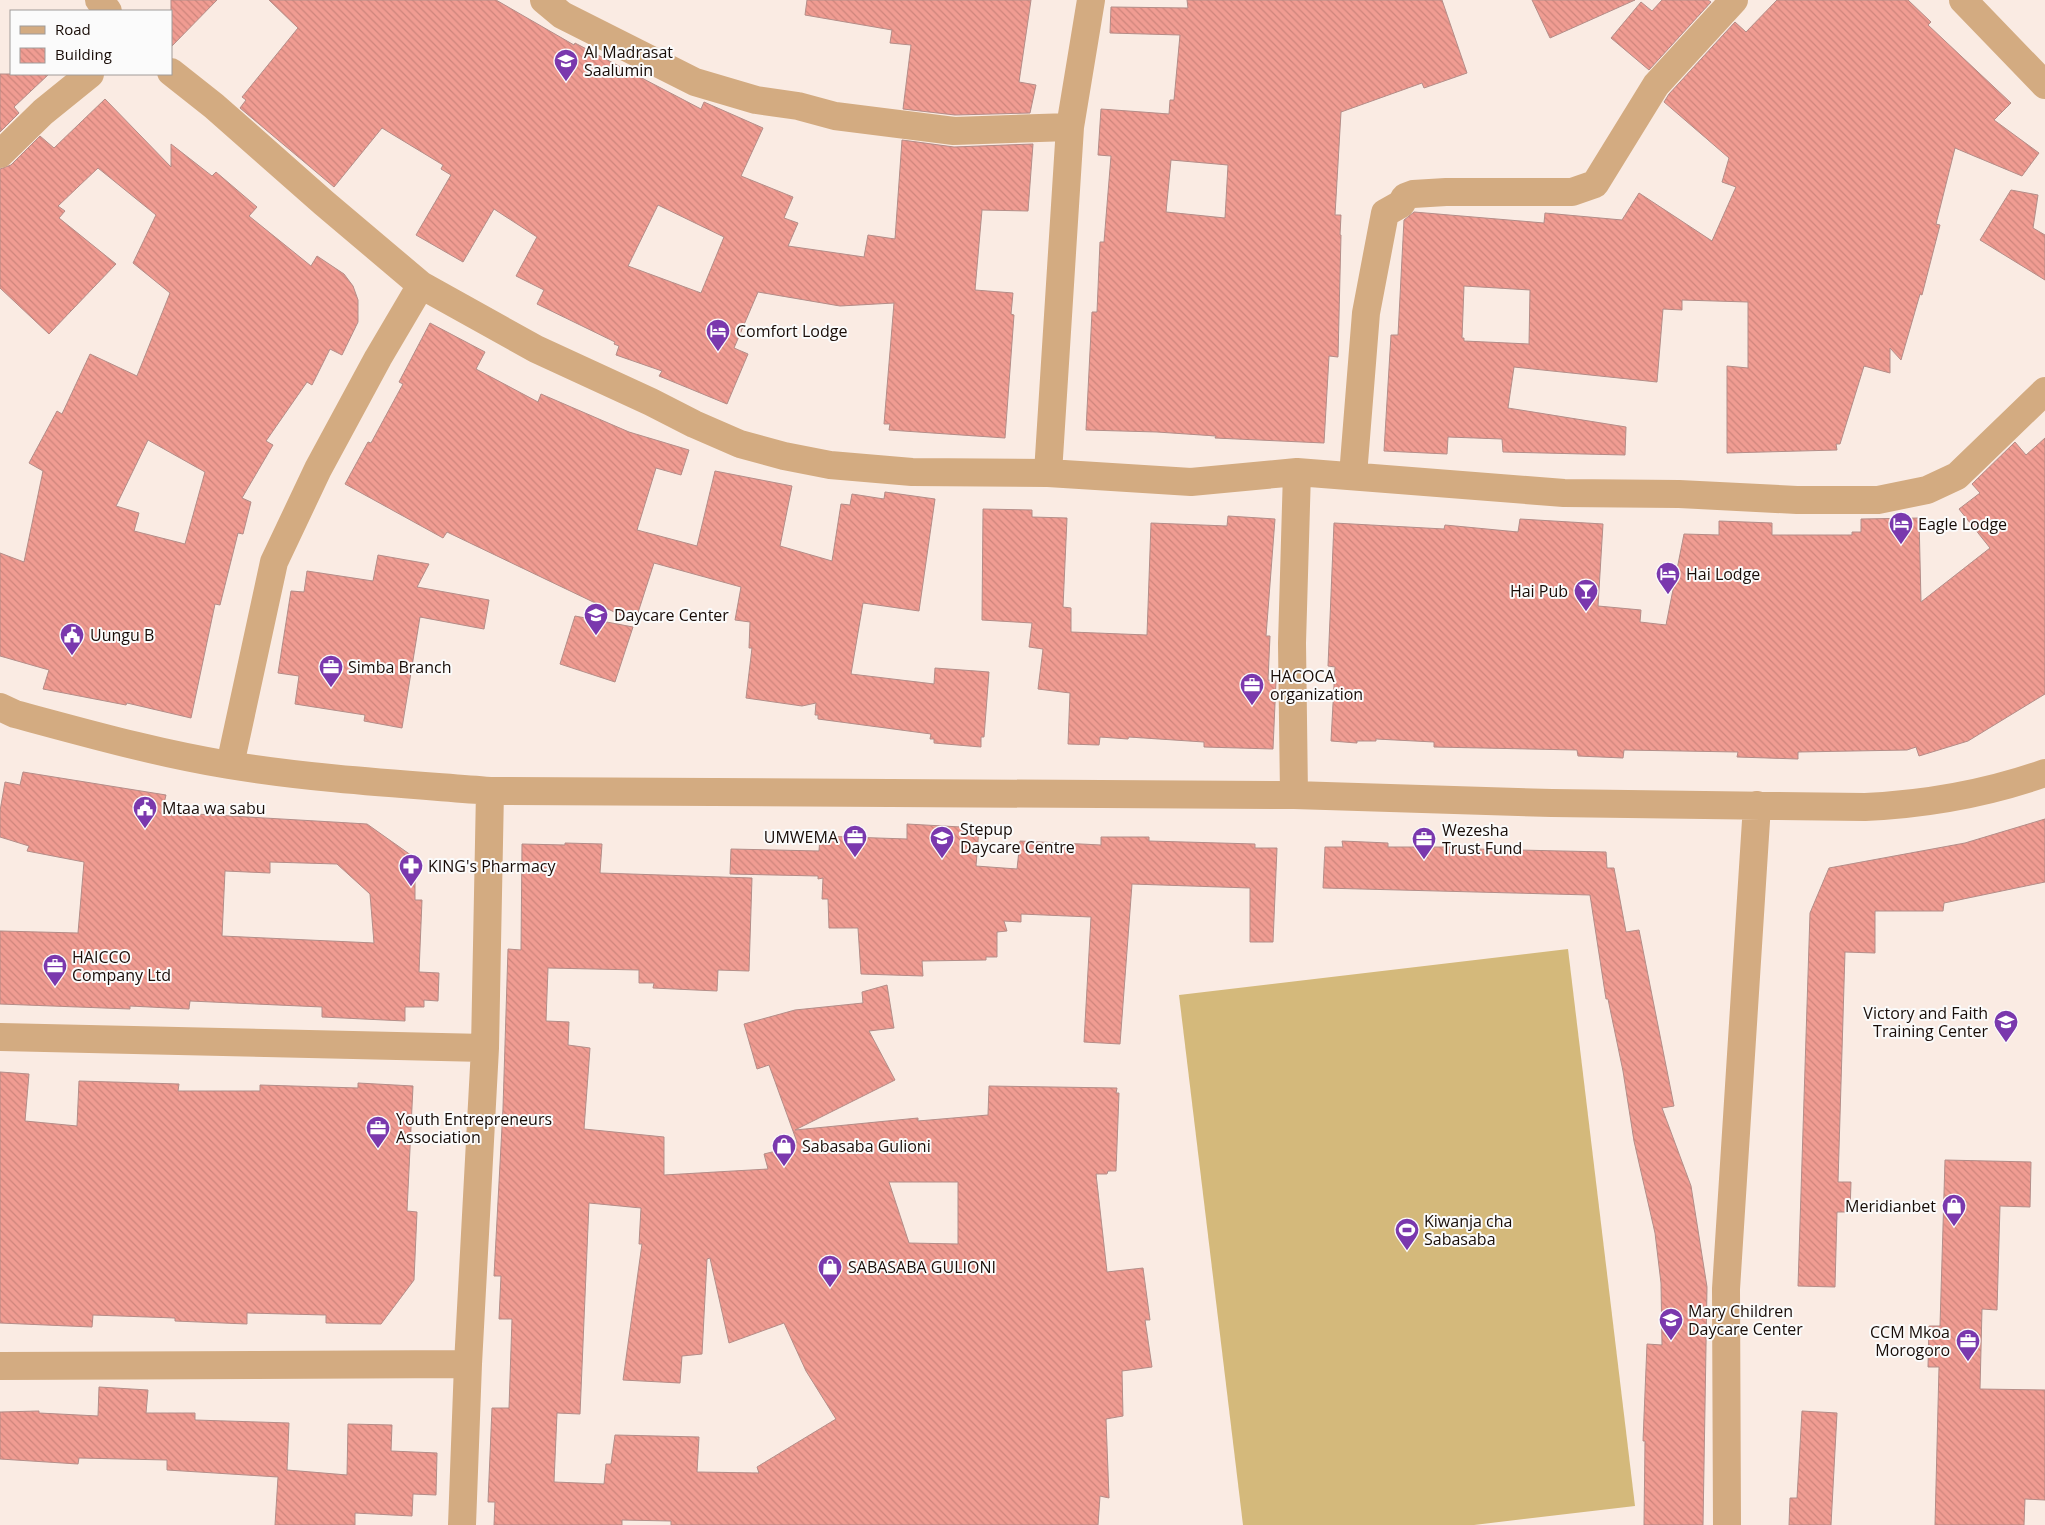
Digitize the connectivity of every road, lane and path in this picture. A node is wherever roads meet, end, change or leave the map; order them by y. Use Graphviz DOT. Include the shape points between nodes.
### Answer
graph roads {
  1 [pos="99,0"];
  2 [pos="1091,0"];
  3 [pos="1734,0"];
  4 [pos="1963,0"];
  5 [pos="559,5"];
  6 [pos="107,10"];
  7 [pos="172,73"];
  8 [pos="89,75"];
  9 [pos="2045,85"];
  10 [pos="1070,127"];
  11 [pos="0,154"];
  12 [pos="421,285"];
  13 [pos="2045,392"];
  14 [pos="1297,472"];
  15 [pos="1048,473"];
  16 [pos="1353,476"];
  17 [pos="0,707"];
  18 [pos="230,765"];
  19 [pos="2045,773"];
  20 [pos="490,791"];
  21 [pos="1294,795"];
  22 [pos="1757,805"];
  23 [pos="0,1037"];
  24 [pos="485,1048"];
  25 [pos="468,1364"];
  26 [pos="0,1366"];
  27 [pos="462,1525"];
  28 [pos="1727,1525"];
  1 -- 6 [label="street"];
  2 -- 10 [label="street"];
  3 -- 16 [label="street" via="1656,85 1595,184 1572,192 1413,194 1385,213 1366,313"];
  4 -- 9 [label="street"];
  5 -- 10 [label="street" via="695,82 756,100 835,116 954,131"];
  7 -- 12 [label="street"];
  8 -- 11 [label="street" via="43,112"];
  10 -- 15 [label="street"];
  12 -- 15 [label="street" via="536,349 740,444 784,456 848,467 912,472"];
  12 -- 18 [label="street" via="318,469 274,562"];
  13 -- 16 [label="street" via="1957,476 1927,490 1878,500 1564,493"];
  14 -- 15 [label="street" via="1191,482"];
  14 -- 16 [label="street"];
  14 -- 21 [label="street" via="1292,643"];
  17 -- 18 [label="street" via="139,748"];
  18 -- 20 [label="street" via="384,783"];
  19 -- 22 [label="street" via="1968,795 1912,804"];
  20 -- 21 [label="street"];
  20 -- 24 [label="street"];
  21 -- 22 [label="street"];
  22 -- 28 [label="street" via="1726,1289"];
  23 -- 24 [label="street"];
  24 -- 25 [label="street"];
  25 -- 26 [label="street"];
  25 -- 27 [label="street"];
}
